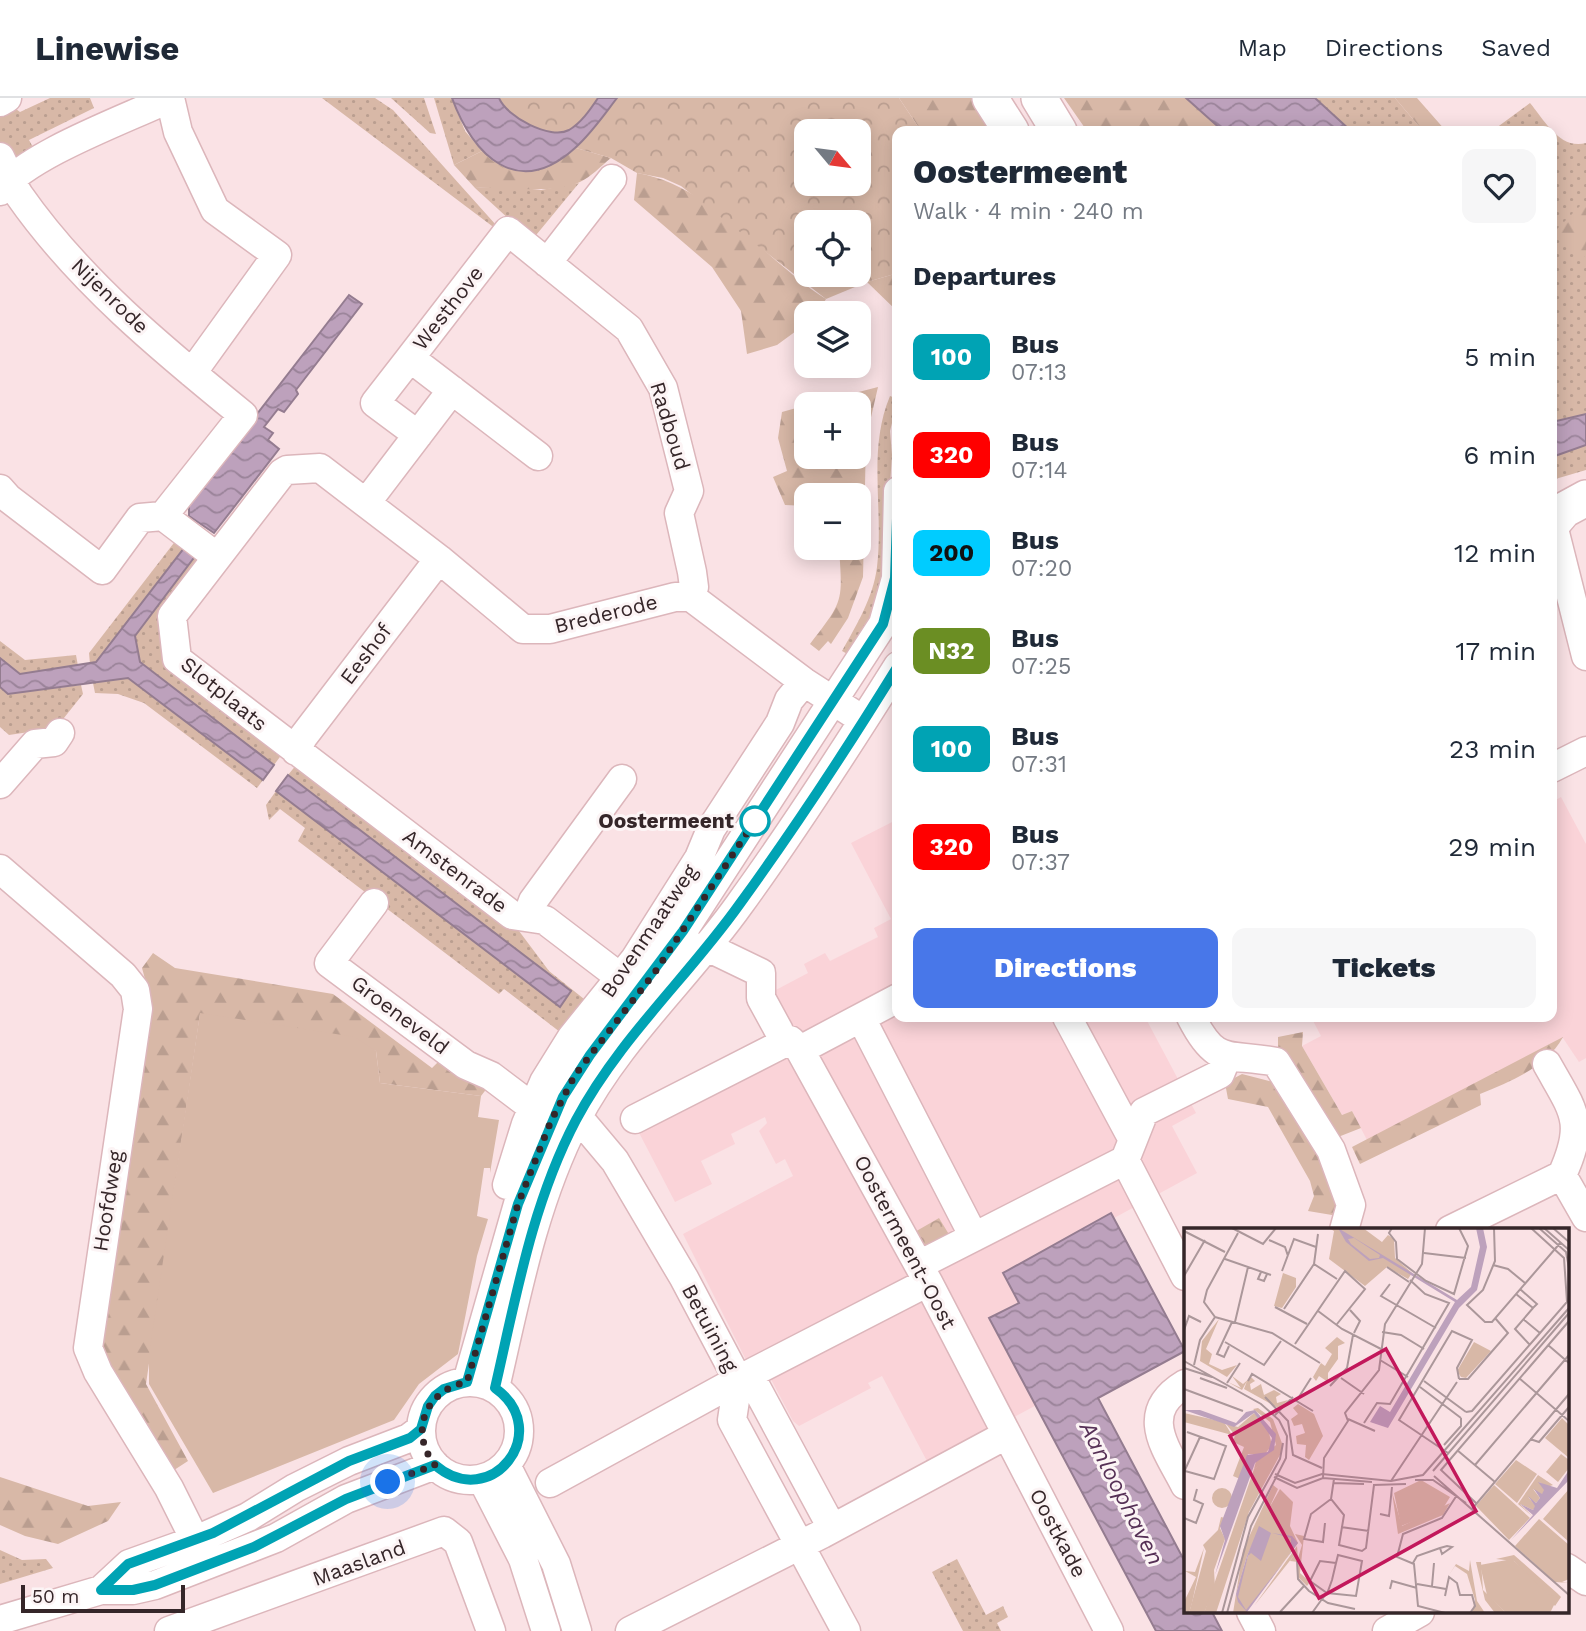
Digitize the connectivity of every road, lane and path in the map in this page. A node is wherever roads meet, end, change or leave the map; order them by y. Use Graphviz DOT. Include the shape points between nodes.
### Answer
graph roads {
  1 [pos="8,98"];
  2 [pos="170,98"];
  3 [pos="990,98"];
  4 [pos="1039,98"];
  5 [pos="0,102"];
  6 [pos="1008,126"];
  7 [pos="1056,126"];
  8 [pos="4,175"];
  9 [pos="612,179"];
  10 [pos="508,231"];
  11 [pos="547,263"];
  12 [pos="410,358"];
  13 [pos="192,373"];
  14 [pos="452,390"];
  15 [pos="243,415"];
  16 [pos="418,435"];
  17 [pos="538,456"];
  18 [pos="323,470"];
  19 [pos="0,489"];
  20 [pos="1586,490"];
  21 [pos="1557,497"];
  22 [pos="1586,498"];
  23 [pos="366,503"];
  24 [pos="1586,514"];
  25 [pos="1557,518"];
  26 [pos="1557,523"];
  27 [pos="191,538"];
  28 [pos="1557,542"];
  29 [pos="439,559"];
  30 [pos="1569,585"];
  31 [pos="892,595"];
  32 [pos="691,597"];
  33 [pos="891,627"];
  34 [pos="1586,656"];
  35 [pos="892,675"];
  36 [pos="804,682"];
  37 [pos="834,701"];
  38 [pos="863,720"];
  39 [pos="60,733"];
  40 [pos="296,751"];
  41 [pos="1584,758"];
  42 [pos="1557,766"];
  43 [pos="4,771"];
  44 [pos="622,779"];
  45 [pos="0,869"];
  46 [pos="374,903"];
  47 [pos="527,917"];
  48 [pos="705,946"];
  49 [pos="621,978"];
  50 [pos="892,1001"];
  51 [pos="860,1018"];
  52 [pos="1069,1022"];
  53 [pos="1194,1022"];
  54 [pos="790,1041"];
  55 [pos="1227,1057"];
  56 [pos="1547,1064"];
  57 [pos="533,1107"];
  58 [pos="578,1117"];
  59 [pos="635,1119"];
  60 [pos="1128,1149"];
  61 [pos="1562,1175"];
  62 [pos="1586,1217"];
  63 [pos="495,1226"];
  64 [pos="1345,1228"];
  65 [pos="1454,1228"];
  66 [pos="974,1237"];
  67 [pos="923,1274"];
  68 [pos="1184,1274"];
  69 [pos="743,1377"];
  70 [pos="467,1382"];
  71 [pos="1184,1385"];
  72 [pos="495,1388"];
  73 [pos="421,1429"];
  74 [pos="1006,1435"];
  75 [pos="435,1465"];
  76 [pos="494,1472"];
  77 [pos="550,1483"];
  78 [pos="1184,1483"];
  79 [pos="832,1528"];
  80 [pos="800,1545"];
  81 [pos="202,1552"];
  82 [pos="1568,1569"];
  83 [pos="1586,1581"];
  84 [pos="1252,1614"];
  85 [pos="1417,1614"];
  86 [pos="0,1620"];
  87 [pos="38,1621"];
  88 [pos="169,1631"];
  89 [pos="491,1631"];
  90 [pos="546,1631"];
  91 [pos="577,1631"];
  92 [pos="630,1631"];
  93 [pos="846,1631"];
  94 [pos="1110,1631"];
  95 [pos="1261,1631"];
  96 [pos="1387,1631"];
  1 -- 5 [label="street"];
  2 -- 8 [label="street"];
  2 -- 13 [label="street" via="178,132 215,210 277,255"];
  3 -- 6 [label="main road"];
  4 -- 7 [label="main road"];
  8 -- 13 [label="street, Nijenrode" via="79,269"];
  9 -- 11 [label="street"];
  10 -- 11 [label="street, Radboud"];
  10 -- 12 [label="street, Westhove"];
  11 -- 32 [label="street, Radboud" via="629,329 663,388 688,491 678,513 692,572"];
  12 -- 14 [label="street, Westhove"];
  12 -- 16 [label="street" via="375,403"];
  13 -- 15 [label="street, Nijenrode"];
  14 -- 16 [label="street"];
  14 -- 17 [label="street, Westhove"];
  15 -- 27 [label="street, Slotplaats"];
  16 -- 23 [label="street"];
  18 -- 23 [label="street, Brederode"];
  18 -- 27 [label="street, Slotplaats" via="284,472"];
  19 -- 27 [label="street" via="102,570 140,518"];
  20 -- 21 [label="main road"];
  22 -- 25 [label="main road"];
  23 -- 29 [label="street, Brederode"];
  24 -- 26 [label="main road"];
  27 -- 40 [label="street, Slotplaats" via="172,617 176,655"];
  28 -- 30 [label="street"];
  29 -- 32 [label="street, Brederode" via="523,629 550,629 675,597"];
  29 -- 40 [label="street, Eeshof"];
  30 -- 34 [label="street"];
  31 -- 33 [label="street, Bovenmaatweg"];
  32 -- 36 [label="street"];
  33 -- 37 [label="street, Bovenmaatweg"];
  35 -- 38 [label="street"];
  36 -- 37 [label="street"];
  36 -- 49 [label="street, Bovenmaatweg" via="711,830 699,859"];
  37 -- 38 [label="street"];
  37 -- 70 [label="street, Bovenmaatweg" via="683,931 563,1097 518,1204"];
  38 -- 48 [label="street" via="739,906"];
  39 -- 43 [label="street" via="54,742 35,744"];
  40 -- 47 [label="street, Amstenrade" via="512,915"];
  41 -- 42 [label="street"];
  44 -- 47 [label="street" via="533,901"];
  45 -- 81 [label="street, Hoofdweg" via="135,990 138,1009 88,1349"];
  46 -- 57 [label="street, Groeneveld" via="329,963 466,1065 491,1076"];
  47 -- 49 [label="street, Amstenrade" via="545,920"];
  48 -- 54 [label="street, Oostermeent-Oost" via="761,973 761,998"];
  48 -- 58 [label="street" via="617,1055"];
  49 -- 57 [label="street, Bovenmaatweg" via="572,1037"];
  50 -- 51 [label="street"];
  51 -- 54 [label="street"];
  51 -- 66 [label="street"];
  52 -- 60 [label="street"];
  53 -- 55 [label="street" via="1206,1045"];
  54 -- 59 [label="street"];
  54 -- 67 [label="street, Oostermeent-Oost"];
  55 -- 60 [label="street" via="1220,1074 1144,1112"];
  55 -- 64 [label="street" via="1276,1062 1331,1150 1351,1205"];
  56 -- 61 [label="street" via="1579,1131"];
  57 -- 63 [label="street, Bovenmaatweg"];
  58 -- 69 [label="street, Betuining" via="615,1161"];
  58 -- 72 [label="street" via="531,1236"];
  60 -- 66 [label="street"];
  60 -- 68 [label="street"];
  61 -- 62 [label="street"];
  61 -- 65 [label="street"];
  66 -- 67 [label="street"];
  67 -- 69 [label="street"];
  67 -- 74 [label="street, Oostermeent-Oost"];
  69 -- 77 [label="street"];
  69 -- 79 [label="street"];
  69 -- 80 [label="street, Betuining" via="732,1420"];
  70 -- 72 [label="street"];
  70 -- 73 [label="street" via="435,1396"];
  71 -- 78 [label="street" via="1168,1396 1157,1418 1159,1435"];
  72 -- 76 [label="street" via="507,1398 518,1420 518,1444"];
  73 -- 75 [label="street" via="424,1448"];
  73 -- 81 [label="street" via="295,1488"];
  74 -- 79 [label="street"];
  74 -- 94 [label="street, Oostkade"];
  75 -- 76 [label="street" via="460,1479"];
  75 -- 81 [label="street" via="346,1499 275,1538"];
  76 -- 90 [label="street"];
  76 -- 91 [label="street" via="556,1564"];
  79 -- 80 [label="street"];
  80 -- 92 [label="street"];
  80 -- 93 [label="street, Betuining"];
  81 -- 87 [label="street" via="128,1564 101,1590"];
  82 -- 83 [label="street"];
  84 -- 95 [label="street"];
  85 -- 96 [label="street"];
  86 -- 87 [label="street"];
  88 -- 89 [label="street, Maasland" via="444,1531 458,1542"];
}
